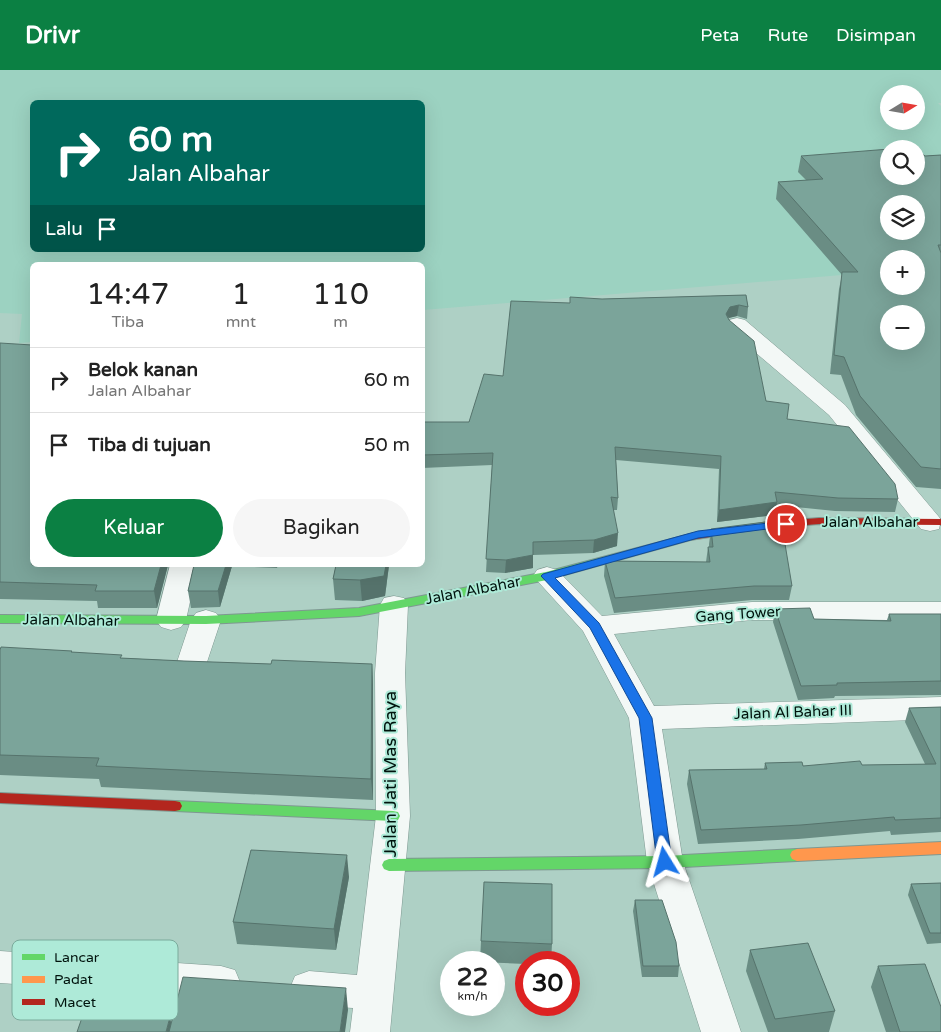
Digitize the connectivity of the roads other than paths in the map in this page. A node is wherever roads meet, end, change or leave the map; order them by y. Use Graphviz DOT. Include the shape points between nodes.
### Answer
graph roads {
  1 [pos="738,326"];
  2 [pos="935,522"];
  3 [pos="184,567"];
  4 [pos="547,576"];
  5 [pos="394,605"];
  6 [pos="941,611"];
  7 [pos="0,619"];
  8 [pos="171,620"];
  9 [pos="206,620"];
  10 [pos="595,626"];
  11 [pos="221,666"];
  12 [pos="941,708"];
  13 [pos="645,718"];
  14 [pos="0,798"];
  15 [pos="393,816"];
  16 [pos="941,848"];
  17 [pos="665,862"];
  18 [pos="389,865"];
  19 [pos="178,979"];
  20 [pos="374,992"];
  21 [pos="370,1032"];
  22 [pos="721,1032"];
  1 -- 2 [label="street" via="837,410"];
  2 -- 4 [label="street, Jalan Albahar" via="819,521 698,534"];
  3 -- 8 [label="street"];
  4 -- 5 [label="street, Jalan Albahar"];
  4 -- 10 [label="street"];
  5 -- 9 [label="street, Jalan Albahar" via="359,612"];
  5 -- 15 [label="street, Jalan Jati Mas Raya" via="376,672"];
  6 -- 10 [label="street, Gang Tower" via="752,611"];
  7 -- 8 [label="street, Jalan Albahar"];
  8 -- 9 [label="street, Jalan Albahar"];
  9 -- 11 [label="street" via="177,664"];
  10 -- 13 [label="street"];
  12 -- 13 [label="street, Jalan Al Bahar III"];
  13 -- 17 [label="street"];
  14 -- 15 [label="street"];
  15 -- 18 [label="street, Jalan Jati Mas Raya"];
  16 -- 17 [label="street"];
  17 -- 18 [label="street"];
  17 -- 22 [label="street"];
  18 -- 20 [label="street, Jalan Jati Mas Raya"];
  19 -- 20 [label="street"];
  20 -- 21 [label="street, Jalan Jati Mas Raya"];
}
